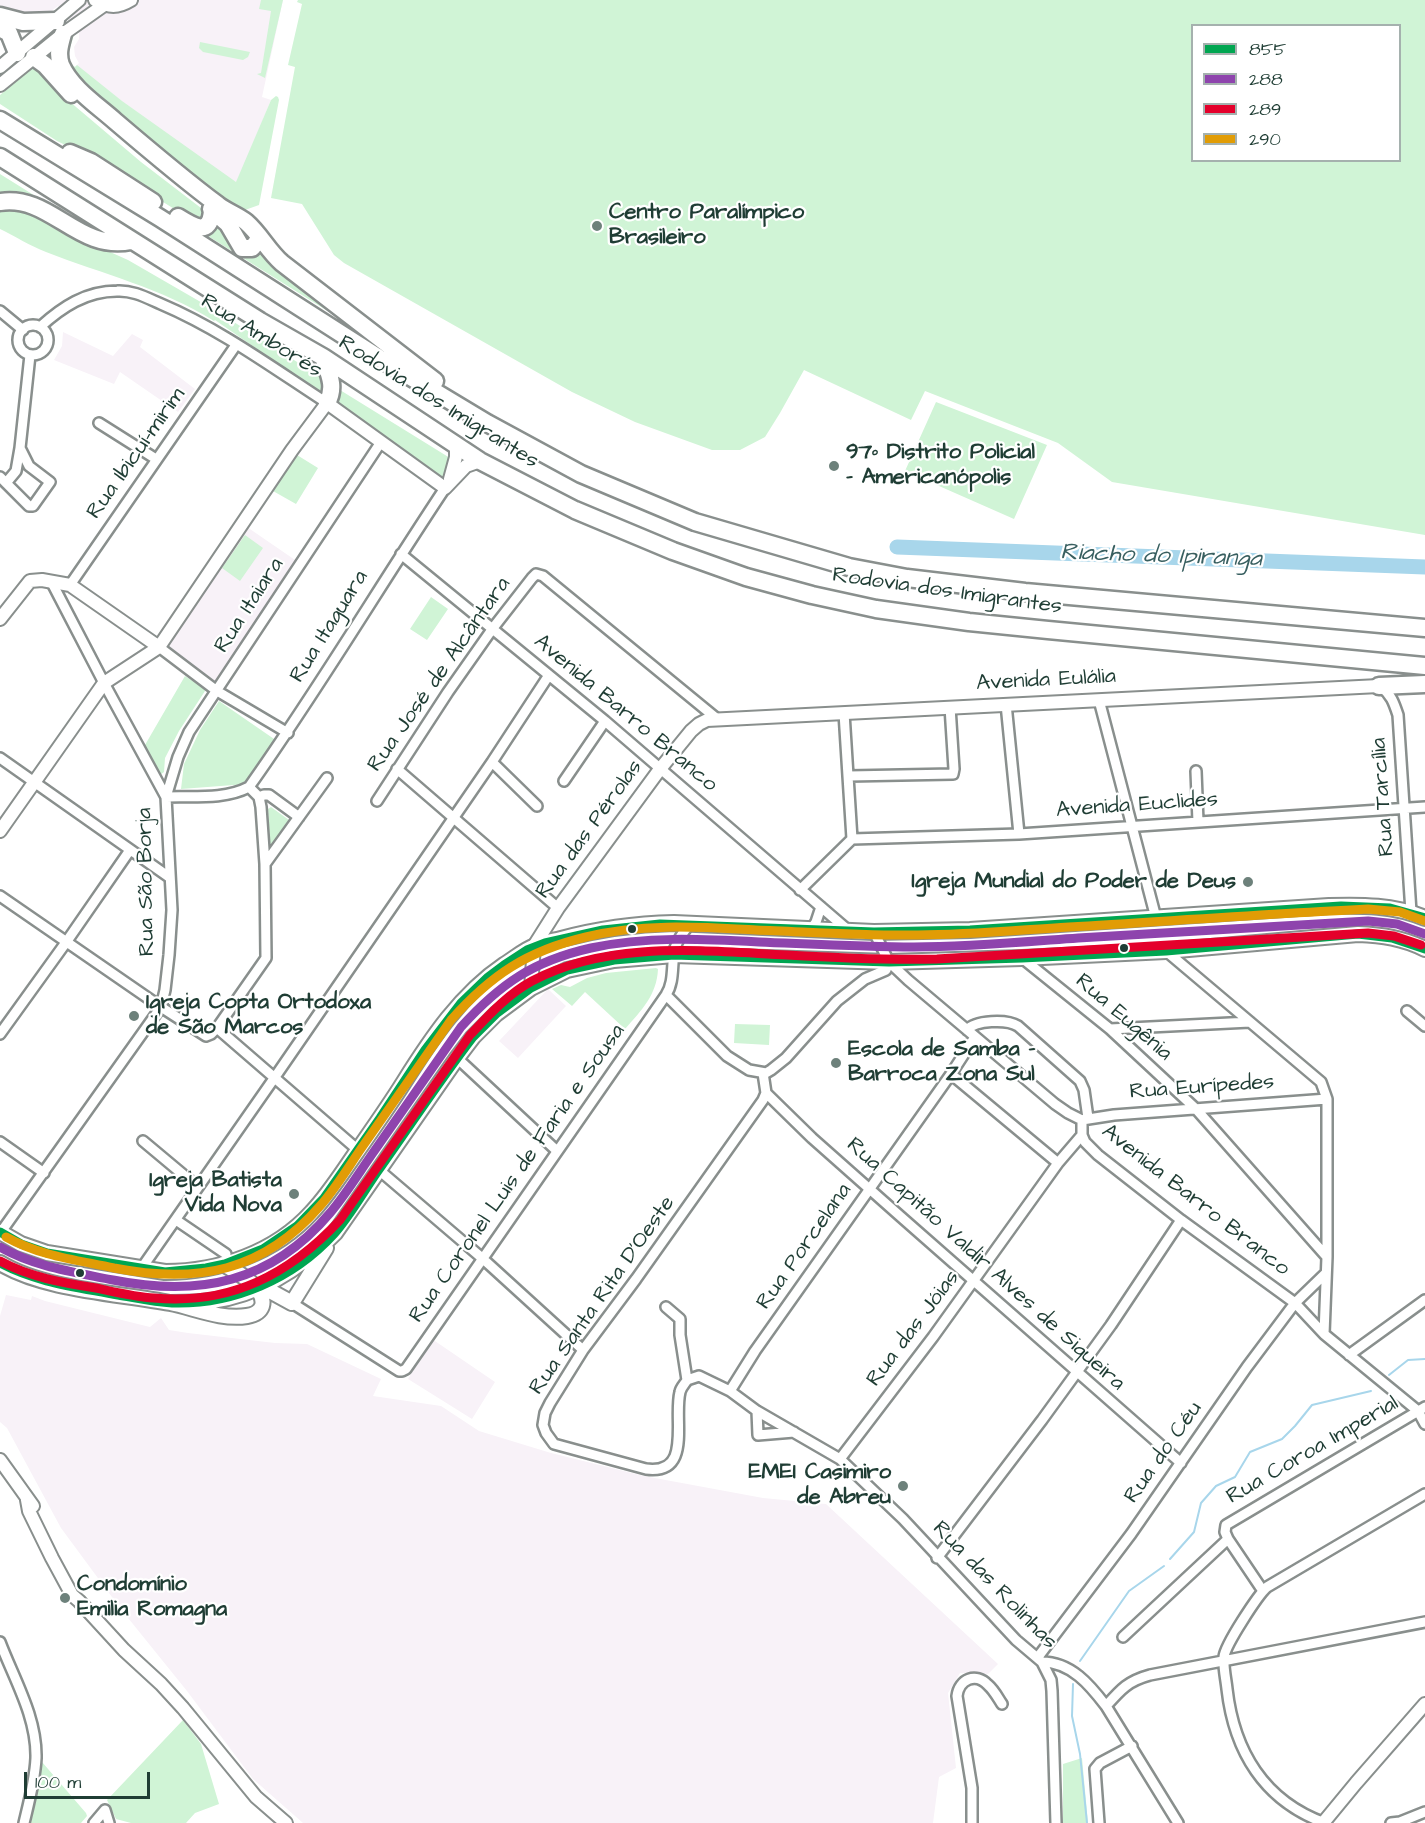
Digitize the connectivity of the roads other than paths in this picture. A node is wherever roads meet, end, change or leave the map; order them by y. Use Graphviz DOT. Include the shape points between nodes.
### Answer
graph roads {
  1 [pos="131,0"];
  2 [pos="78,2"];
  3 [pos="100,2"];
  4 [pos="87,15"];
  5 [pos="0,16"];
  6 [pos="59,27"];
  7 [pos="0,28"];
  8 [pos="32,58"];
  9 [pos="0,67"];
  10 [pos="0,85"];
  11 [pos="0,120"];
  12 [pos="43,146"];
  13 [pos="0,157"];
  14 [pos="0,202"];
  15 [pos="212,210"];
  16 [pos="260,238"];
  17 [pos="131,241"];
  18 [pos="0,311"];
  19 [pos="40,327"];
  20 [pos="23,330"];
  21 [pos="236,345"];
  22 [pos="30,355"];
  23 [pos="322,357"];
  24 [pos="327,403"];
  25 [pos="99,423"];
  26 [pos="487,423"];
  27 [pos="381,442"];
  28 [pos="456,445"];
  29 [pos="20,448"];
  30 [pos="156,459"];
  31 [pos="480,461"];
  32 [pos="3,480"];
  33 [pos="445,488"];
  34 [pos="401,554"];
  35 [pos="61,583"];
  36 [pos="0,619"];
  37 [pos="493,628"];
  38 [pos="1425,628"];
  39 [pos="159,647"];
  40 [pos="1425,666"];
  41 [pos="549,675"];
  42 [pos="104,683"];
  43 [pos="1425,684"];
  44 [pos="1379,686"];
  45 [pos="217,691"];
  46 [pos="1099,700"];
  47 [pos="1006,704"];
  48 [pos="950,707"];
  49 [pos="844,713"];
  50 [pos="716,718"];
  51 [pos="605,721"];
  52 [pos="288,733"];
  53 [pos="0,758"];
  54 [pos="492,762"];
  55 [pos="397,769"];
  56 [pos="660,769"];
  57 [pos="1196,771"];
  58 [pos="849,776"];
  59 [pos="327,778"];
  60 [pos="564,781"];
  61 [pos="35,782"];
  62 [pos="249,787"];
  63 [pos="166,797"];
  64 [pos="259,797"];
  65 [pos="377,801"];
  66 [pos="537,806"];
  67 [pos="1425,807"];
  68 [pos="1404,808"];
  69 [pos="299,817"];
  70 [pos="454,817"];
  71 [pos="1198,822"];
  72 [pos="1132,827"];
  73 [pos="0,831"];
  74 [pos="1019,834"];
  75 [pos="852,839"];
  76 [pos="130,850"];
  77 [pos="265,864"];
  78 [pos="170,877"];
  79 [pos="800,890"];
  80 [pos="0,896"];
  81 [pos="821,907"];
  82 [pos="558,908"];
  83 [pos="1411,912"];
  84 [pos="1156,918"];
  85 [pos="1425,918"];
  86 [pos="690,924"];
  87 [pos="811,929"];
  88 [pos="849,931"];
  89 [pos="874,932"];
  90 [pos="67,941"];
  91 [pos="534,946"];
  92 [pos="1425,949"];
  93 [pos="1166,951"];
  94 [pos="674,955"];
  95 [pos="1022,958"];
  96 [pos="889,962"];
  97 [pos="531,988"];
  98 [pos="666,995"];
  99 [pos="160,1007"];
  100 [pos="1407,1011"];
  101 [pos="1250,1022"];
  102 [pos="1425,1026"];
  103 [pos="217,1028"];
  104 [pos="1110,1029"];
  105 [pos="967,1030"];
  106 [pos="0,1034"];
  107 [pos="975,1037"];
  108 [pos="457,1058"];
  109 [pos="763,1073"];
  110 [pos="951,1074"];
  111 [pos="275,1077"];
  112 [pos="766,1093"];
  113 [pos="1327,1099"];
  114 [pos="1196,1109"];
  115 [pos="1085,1119"];
  116 [pos="1082,1135"];
  117 [pos="143,1141"];
  118 [pos="0,1142"];
  119 [pos="358,1150"];
  120 [pos="557,1151"];
  121 [pos="1058,1163"];
  122 [pos="379,1170"];
  123 [pos="44,1173"];
  124 [pos="198,1187"];
  125 [pos="870,1189"];
  126 [pos="176,1220"];
  127 [pos="1181,1220"];
  128 [pos="0,1232"];
  129 [pos="335,1233"];
  130 [pos="1326,1257"];
  131 [pos="482,1258"];
  132 [pos="225,1259"];
  133 [pos="0,1263"];
  134 [pos="141,1269"];
  135 [pos="1326,1273"];
  136 [pos="974,1281"];
  137 [pos="259,1287"];
  138 [pos="1425,1300"];
  139 [pos="170,1303"];
  140 [pos="292,1303"];
  141 [pos="1295,1303"];
  142 [pos="666,1307"];
  143 [pos="1324,1334"];
  144 [pos="583,1350"];
  145 [pos="1349,1355"];
  146 [pos="1077,1372"];
  147 [pos="687,1380"];
  148 [pos="730,1391"];
  149 [pos="1422,1409"];
  150 [pos="757,1411"];
  151 [pos="1425,1424"];
  152 [pos="795,1432"];
  153 [pos="0,1460"];
  154 [pos="840,1460"];
  155 [pos="1181,1463"];
  156 [pos="1425,1494"];
  157 [pos="1228,1539"];
  158 [pos="937,1558"];
  159 [pos="1263,1591"];
  160 [pos="1425,1622"];
  161 [pos="1123,1637"];
  162 [pos="0,1642"];
  163 [pos="1040,1659"];
  164 [pos="1224,1660"];
  165 [pos="1002,1704"];
  166 [pos="1425,1704"];
  167 [pos="1106,1706"];
  168 [pos="1132,1746"];
  169 [pos="1425,1812"];
  170 [pos="24,1823"];
  171 [pos="94,1823"];
  172 [pos="109,1823"];
  173 [pos="286,1823"];
  174 [pos="972,1823"];
  175 [pos="1056,1823"];
  176 [pos="1099,1823"];
  177 [pos="1178,1823"];
  178 [pos="1324,1823"];
  179 [pos="1391,1823"];
  1 -- 3 [label="street" via="118,6"];
  2 -- 4 [label="street"];
  2 -- 6 [label="street"];
  3 -- 4 [label="street"];
  4 -- 6 [label="street"];
  5 -- 6 [label="highway"];
  6 -- 8 [label="highway"];
  6 -- 8 [label="street"];
  6 -- 8 [label="street"];
  7 -- 8 [label="highway"];
  8 -- 9 [label="street"];
  8 -- 10 [label="street"];
  8 -- 15 [label="highway" via="144,158"];
  8 -- 16 [label="highway" via="65,73 145,147 219,206 243,220"];
  11 -- 12 [label="highway, Rodovia dos Imigrantes"];
  12 -- 15 [label="highway" via="91,162 194,227 207,226"];
  12 -- 26 [label="highway, Rodovia dos Imigrantes"];
  13 -- 17 [label="highway, Rodovia dos Imigrantes"];
  14 -- 17 [label="highway" via="26,202 69,227 107,242"];
  15 -- 16 [label="highway" via="228,224 242,248 252,248"];
  16 -- 26 [label="highway" via="273,256"];
  17 -- 23 [label="highway, Rodovia dos Imigrantes"];
  18 -- 20 [label="street"];
  19 -- 20 [label="street"];
  19 -- 21 [label="street, Rua Amborés" via="77,300 126,291 208,326"];
  19 -- 22 [label="street" via="47,335 47,345 41,354"];
  20 -- 22 [label="street" via="19,345"];
  21 -- 24 [label="street, Rua Amborés"];
  21 -- 30 [label="street, Rua Ibicuí-mirim"];
  22 -- 29 [label="street"];
  23 -- 24 [label="highway" via="332,380"];
  23 -- 28 [label="highway, Rodovia dos Imigrantes"];
  24 -- 27 [label="street, Rua Amborés"];
  24 -- 39 [label="street"];
  25 -- 30 [label="street"];
  26 -- 38 [label="highway, Rodovia dos Imigrantes" via="580,474 694,522 849,567 1025,592"];
  27 -- 33 [label="street, Rua Amborés"];
  27 -- 45 [label="street, Rua Itaiara"];
  28 -- 31 [label="highway, Rodovia dos Imigrantes"];
  28 -- 33 [label="street, Rua Itaguara" via="454,466"];
  29 -- 32 [label="street" via="16,471"];
  29 -- 32 [label="street" via="29,466 49,484 30,506"];
  30 -- 35 [label="street, Rua Ibicuí-mirim"];
  31 -- 33 [label="street, Rua Itaguara" via="466,466"];
  31 -- 40 [label="highway, Rodovia dos Imigrantes" via="575,510 673,551 746,577 876,609 969,622"];
  33 -- 34 [label="street, Rua Itaguara"];
  34 -- 37 [label="street, Avenida Barro Branco"];
  34 -- 52 [label="street, Rua Itaguara"];
  35 -- 36 [label="street" via="30,581"];
  35 -- 39 [label="street"];
  35 -- 42 [label="street, Rua São Borja"];
  37 -- 41 [label="street, Avenida Barro Branco"];
  37 -- 50 [label="street, Rua José de Alcântara" via="536,574 543,576"];
  37 -- 55 [label="street, Rua José de Alcântara"];
  39 -- 42 [label="street"];
  39 -- 45 [label="street"];
  41 -- 51 [label="street, Avenida Barro Branco"];
  41 -- 54 [label="street"];
  42 -- 61 [label="street"];
  42 -- 63 [label="street, Rua São Borja"];
  43 -- 44 [label="highway"];
  44 -- 46 [label="street, Avenida Eulália"];
  44 -- 68 [label="street, Rua Tarcília" via="1388,692 1398,715"];
  45 -- 52 [label="street"];
  45 -- 63 [label="street, Rua Itaiara" via="189,732"];
  46 -- 47 [label="street, Avenida Eulália"];
  46 -- 72 [label="street"];
  47 -- 48 [label="street, Avenida Eulália"];
  47 -- 74 [label="street"];
  48 -- 49 [label="street, Avenida Eulália"];
  48 -- 58 [label="street" via="953,774"];
  49 -- 50 [label="street, Avenida Eulália"];
  49 -- 58 [label="street"];
  50 -- 56 [label="street, Rua das Pérolas" via="699,724"];
  51 -- 56 [label="street, Avenida Barro Branco"];
  51 -- 60 [label="street"];
  52 -- 62 [label="street, Rua Itaguara"];
  53 -- 61 [label="street"];
  54 -- 66 [label="street"];
  54 -- 70 [label="street"];
  55 -- 65 [label="street, Rua José de Alcântara"];
  55 -- 70 [label="street"];
  56 -- 79 [label="street, Avenida Barro Branco"];
  56 -- 82 [label="street, Rua das Pérolas"];
  57 -- 71 [label="street"];
  58 -- 75 [label="street"];
  59 -- 69 [label="street"];
  61 -- 73 [label="street"];
  61 -- 76 [label="street"];
  62 -- 63 [label="street" via="222,795"];
  62 -- 64 [label="street"];
  63 -- 78 [label="street, Rua São Borja"];
  64 -- 69 [label="street" via="269,795"];
  64 -- 77 [label="street"];
  67 -- 68 [label="street, Avenida Euclides"];
  68 -- 71 [label="street, Avenida Euclides"];
  68 -- 83 [label="street, Rua Tarcília"];
  69 -- 77 [label="street"];
  70 -- 82 [label="street"];
  70 -- 111 [label="street"];
  71 -- 72 [label="street, Avenida Euclides"];
  72 -- 74 [label="street, Avenida Euclides"];
  72 -- 84 [label="street"];
  74 -- 75 [label="street, Avenida Euclides"];
  75 -- 79 [label="street"];
  76 -- 78 [label="street"];
  76 -- 90 [label="street"];
  77 -- 103 [label="street" via="266,958"];
  78 -- 99 [label="street, Rua São Borja" via="169,955"];
  79 -- 81 [label="street, Avenida Barro Branco"];
  80 -- 90 [label="street"];
  81 -- 87 [label="street"];
  81 -- 88 [label="street, Avenida Barro Branco"];
  82 -- 91 [label="street, Rua das Pérolas"];
  83 -- 84 [label="main road" via="1329,906"];
  83 -- 85 [label="main road"];
  84 -- 89 [label="main road"];
  86 -- 87 [label="main road"];
  86 -- 91 [label="main road" via="650,923 584,933"];
  86 -- 94 [label="street" via="679,938"];
  87 -- 88 [label="main road"];
  88 -- 89 [label="main road"];
  89 -- 96 [label="street"];
  90 -- 99 [label="street"];
  90 -- 106 [label="street"];
  91 -- 97 [label="street, Rua das Pérolas"];
  91 -- 119 [label="main road" via="495,971 453,1012"];
  92 -- 93 [label="main road" via="1384,935 1358,934"];
  93 -- 95 [label="main road"];
  93 -- 101 [label="street"];
  94 -- 96 [label="main road"];
  94 -- 97 [label="main road" via="586,965"];
  94 -- 98 [label="street"];
  95 -- 96 [label="main road"];
  95 -- 104 [label="street, Rua Eugênia"];
  96 -- 105 [label="street, Avenida Barro Branco"];
  96 -- 109 [label="street" via="886,970 865,979 837,1001 786,1058"];
  97 -- 108 [label="main road" via="496,1014"];
  98 -- 109 [label="street" via="727,1056 743,1068"];
  98 -- 120 [label="street, Rua Coronel Luis de Faria e Sousa"];
  99 -- 103 [label="street" via="206,1036"];
  99 -- 123 [label="street, Rua São Borja"];
  100 -- 102 [label="street"];
  101 -- 104 [label="street"];
  101 -- 113 [label="street" via="1321,1082"];
  103 -- 111 [label="street"];
  104 -- 114 [label="street, Rua Eugênia"];
  105 -- 107 [label="street, Avenida Barro Branco"];
  105 -- 115 [label="street" via="973,1024 1002,1021 1018,1026 1080,1081"];
  107 -- 110 [label="street, Rua Porcelana"];
  107 -- 115 [label="street, Avenida Barro Branco" via="1055,1104"];
  108 -- 120 [label="street"];
  108 -- 122 [label="main road"];
  109 -- 112 [label="street"];
  110 -- 121 [label="street"];
  110 -- 125 [label="street, Rua Porcelana"];
  111 -- 119 [label="street"];
  111 -- 124 [label="street"];
  112 -- 125 [label="street, Rua Capitão Valdir Alves de Siqueira"];
  112 -- 144 [label="street, Rua Santa Rita D'Oeste"];
  113 -- 114 [label="street, Rua Eurípedes"];
  113 -- 130 [label="street"];
  114 -- 115 [label="street, Rua Eurípedes"];
  114 -- 130 [label="street, Rua Eugênia"];
  115 -- 116 [label="street, Avenida Barro Branco"];
  116 -- 121 [label="street, Rua das Jóias"];
  116 -- 127 [label="street, Avenida Barro Branco" via="1098,1155"];
  117 -- 124 [label="street"];
  118 -- 123 [label="street"];
  119 -- 132 [label="main road" via="297,1227 244,1258"];
  120 -- 131 [label="street, Rua Coronel Luis de Faria e Sousa"];
  121 -- 136 [label="street, Rua das Jóias"];
  122 -- 129 [label="main road"];
  122 -- 131 [label="street"];
  123 -- 128 [label="street, Rua São Borja"];
  124 -- 126 [label="street"];
  125 -- 136 [label="street, Rua Capitão Valdir Alves de Siqueira"];
  125 -- 148 [label="street, Rua Porcelana"];
  126 -- 132 [label="street"];
  126 -- 134 [label="street"];
  127 -- 141 [label="street, Avenida Barro Branco"];
  127 -- 146 [label="street"];
  128 -- 134 [label="main road" via="34,1249"];
  129 -- 137 [label="main road" via="301,1264"];
  129 -- 140 [label="main road"];
  130 -- 135 [label="street"];
  131 -- 140 [label="street, Rua Coronel Luis de Faria e Sousa" via="402,1371"];
  131 -- 144 [label="street"];
  132 -- 134 [label="main road" via="179,1272"];
  132 -- 137 [label="main road"];
  133 -- 139 [label="main road" via="49,1282"];
  135 -- 141 [label="street, Rua do Céu"];
  135 -- 143 [label="street"];
  136 -- 146 [label="street, Rua Capitão Valdir Alves de Siqueira"];
  136 -- 154 [label="street, Rua das Jóias"];
  137 -- 139 [label="main road" via="215,1301"];
  137 -- 139 [label="main road" via="262,1306 248,1316 212,1314"];
  137 -- 140 [label="main road"];
  138 -- 145 [label="street"];
  141 -- 143 [label="street, Avenida Barro Branco"];
  141 -- 155 [label="street, Rua do Céu"];
  142 -- 147 [label="street" via="680,1319"];
  143 -- 145 [label="street"];
  144 -- 147 [label="street, Rua Santa Rita D'Oeste" via="545,1413 546,1433 554,1444 565,1448 646,1469 667,1467 676,1456 681,1389"];
  145 -- 149 [label="street"];
  146 -- 155 [label="street, Rua Capitão Valdir Alves de Siqueira"];
  146 -- 158 [label="street"];
  147 -- 148 [label="street, Rua das Rolinhas" via="699,1376"];
  148 -- 150 [label="street, Rua das Rolinhas"];
  149 -- 151 [label="street"];
  149 -- 157 [label="street, Rua Coroa Imperial" via="1229,1522 1225,1528"];
  150 -- 152 [label="street, Rua das Rolinhas"];
  150 -- 152 [label="street" via="758,1435"];
  152 -- 154 [label="street, Rua das Rolinhas"];
  153 -- 173 [label="street" via="27,1500 29,1511 78,1592 79,1601 183,1708 256,1797"];
  154 -- 158 [label="street, Rua das Rolinhas" via="903,1519"];
  155 -- 163 [label="street, Rua do Céu"];
  156 -- 159 [label="street"];
  157 -- 159 [label="street, Rua Coroa Imperial"];
  157 -- 161 [label="street"];
  158 -- 163 [label="street, Rua das Rolinhas" via="1016,1640"];
  159 -- 164 [label="street" via="1226,1650"];
  160 -- 164 [label="street"];
  162 -- 170 [label="street" via="34,1734 34,1775"];
  163 -- 167 [label="street" via="1082,1678"];
  163 -- 175 [label="street, Rua das Rolinhas" via="1051,1680"];
  164 -- 167 [label="street" via="1136,1679"];
  164 -- 178 [label="street" via="1230,1712 1252,1768 1280,1798"];
  165 -- 174 [label="street" via="982,1680 968,1679 957,1689 972,1788"];
  166 -- 178 [label="street"];
  167 -- 168 [label="street"];
  168 -- 176 [label="street" via="1095,1769"];
  168 -- 177 [label="street"];
  169 -- 179 [label="street"];
  171 -- 172 [label="street" via="105,1810"];
}
